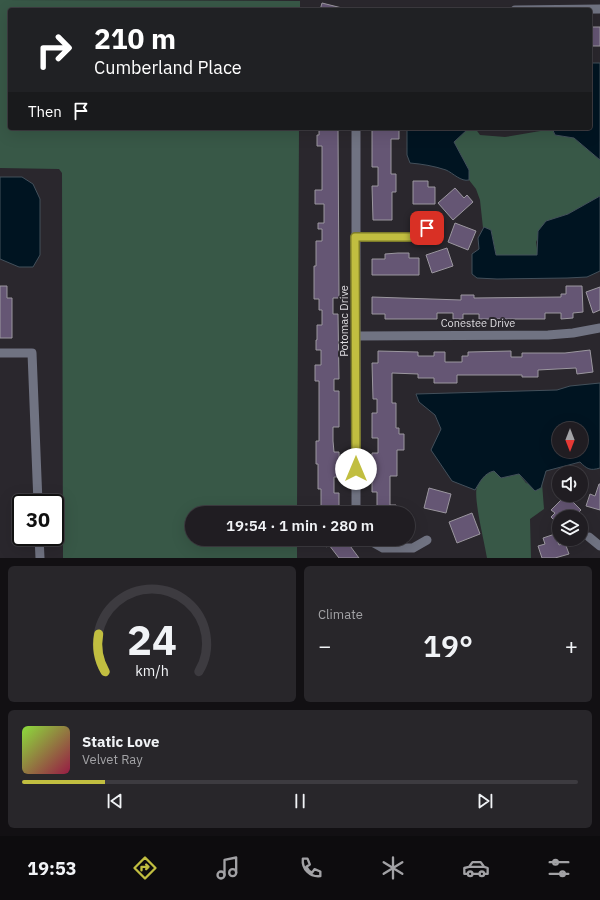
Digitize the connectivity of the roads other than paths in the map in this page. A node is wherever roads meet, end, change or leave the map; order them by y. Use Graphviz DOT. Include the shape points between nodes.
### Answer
graph roads {
  1 [pos="356,130"];
  2 [pos="427,228"];
  3 [pos="355,237"];
  4 [pos="600,328"];
  5 [pos="356,336"];
  6 [pos="0,353"];
  7 [pos="38,494"];
  8 [pos="356,506"];
  9 [pos="589,537"];
  10 [pos="427,540"];
  11 [pos="39,546"];
  12 [pos="380,546"];
  13 [pos="600,546"];
  14 [pos="40,558"];
  1 -- 3 [label="street, Potomac Drive"];
  2 -- 3 [label="street" via="417,237"];
  3 -- 5 [label="street, Potomac Drive"];
  4 -- 5 [label="street, Conestee Drive" via="548,335"];
  5 -- 8 [label="street, Potomac Drive"];
  6 -- 7 [label="street" via="32,353"];
  9 -- 13 [label="street"];
  10 -- 12 [label="street" via="413,548"];
  11 -- 14 [label="street"];
}
